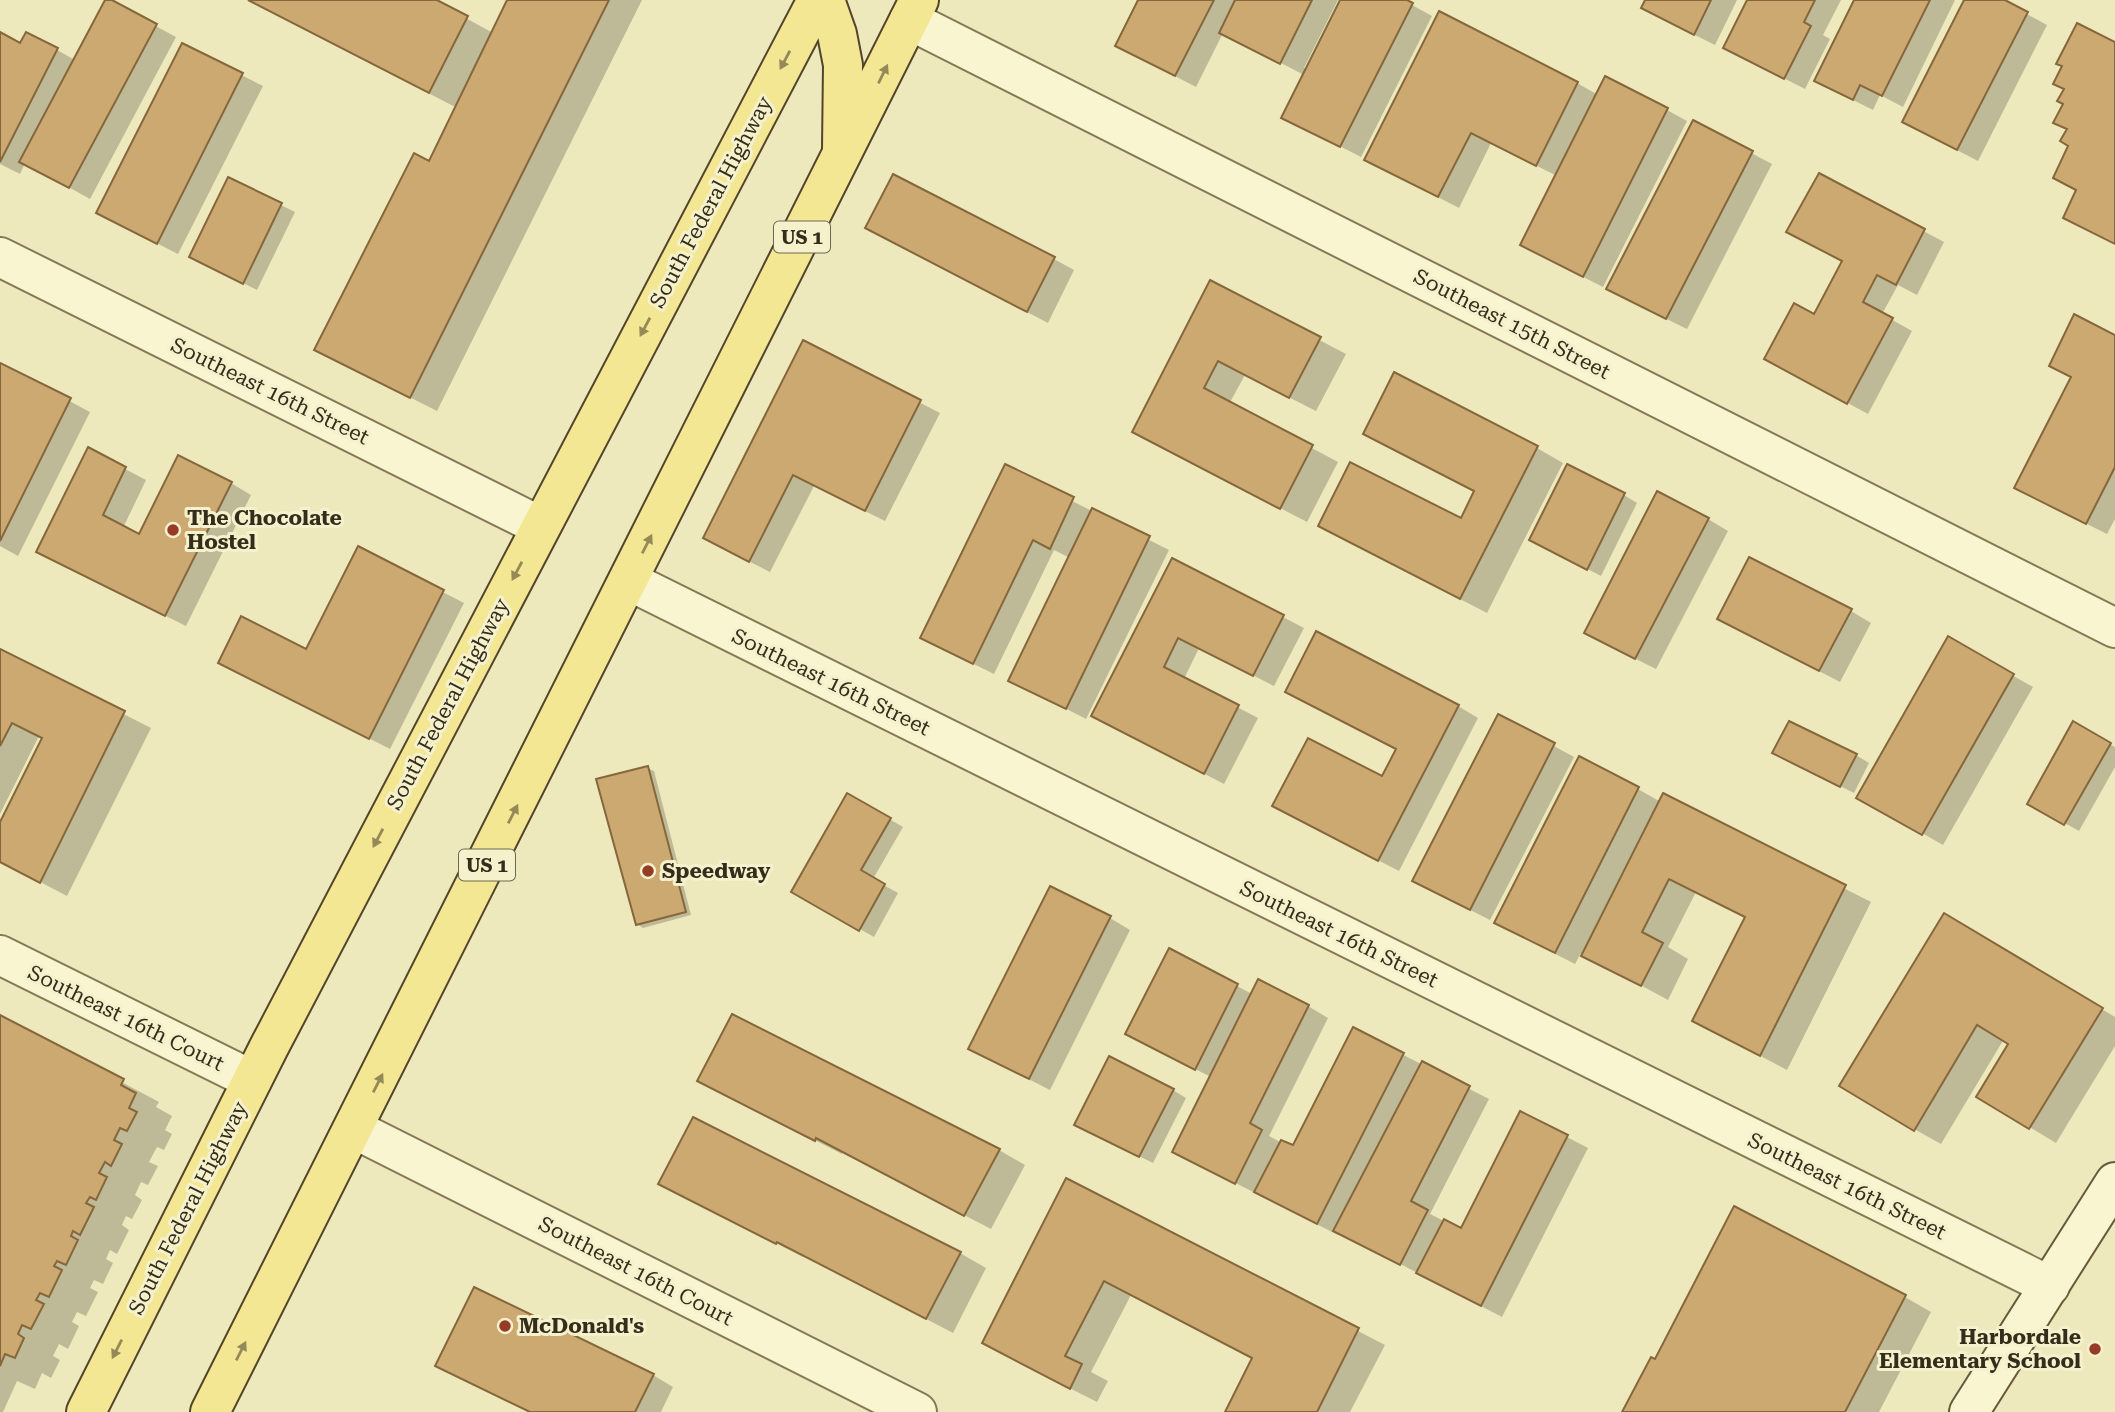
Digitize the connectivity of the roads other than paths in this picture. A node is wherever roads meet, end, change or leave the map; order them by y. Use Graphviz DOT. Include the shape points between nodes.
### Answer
graph roads {
  1 [pos="817,0"];
  2 [pos="825,0"];
  3 [pos="909,7"];
  4 [pos="842,157"];
  5 [pos="0,257"];
  6 [pos="540,526"];
  7 [pos="629,581"];
  8 [pos="2115,628"];
  9 [pos="0,955"];
  10 [pos="252,1080"];
  11 [pos="354,1129"];
  12 [pos="2115,1182"];
  13 [pos="2050,1286"];
  14 [pos="86,1412"];
  15 [pos="210,1412"];
  16 [pos="917,1412"];
  17 [pos="1969,1412"];
  1 -- 6 [label="main road, South Federal Highway, one-way"];
  2 -- 4 [label="main road" via="843,65"];
  4 -- 3 [label="main road, US 1, one-way"];
  3 -- 8 [label="street, Southeast 15th Street"];
  7 -- 4 [label="main road, US 1, one-way"];
  5 -- 6 [label="street, Southeast 16th Street"];
  6 -- 10 [label="main road, South Federal Highway, one-way"];
  11 -- 7 [label="main road, US 1, one-way"];
  7 -- 13 [label="street, Southeast 16th Street"];
  9 -- 10 [label="street, Southeast 16th Court"];
  10 -- 14 [label="main road, South Federal Highway, one-way"];
  15 -- 11 [label="main road, US 1, one-way"];
  11 -- 16 [label="street, Southeast 16th Court"];
  12 -- 13 [label="street"];
  13 -- 17 [label="street"];
}
